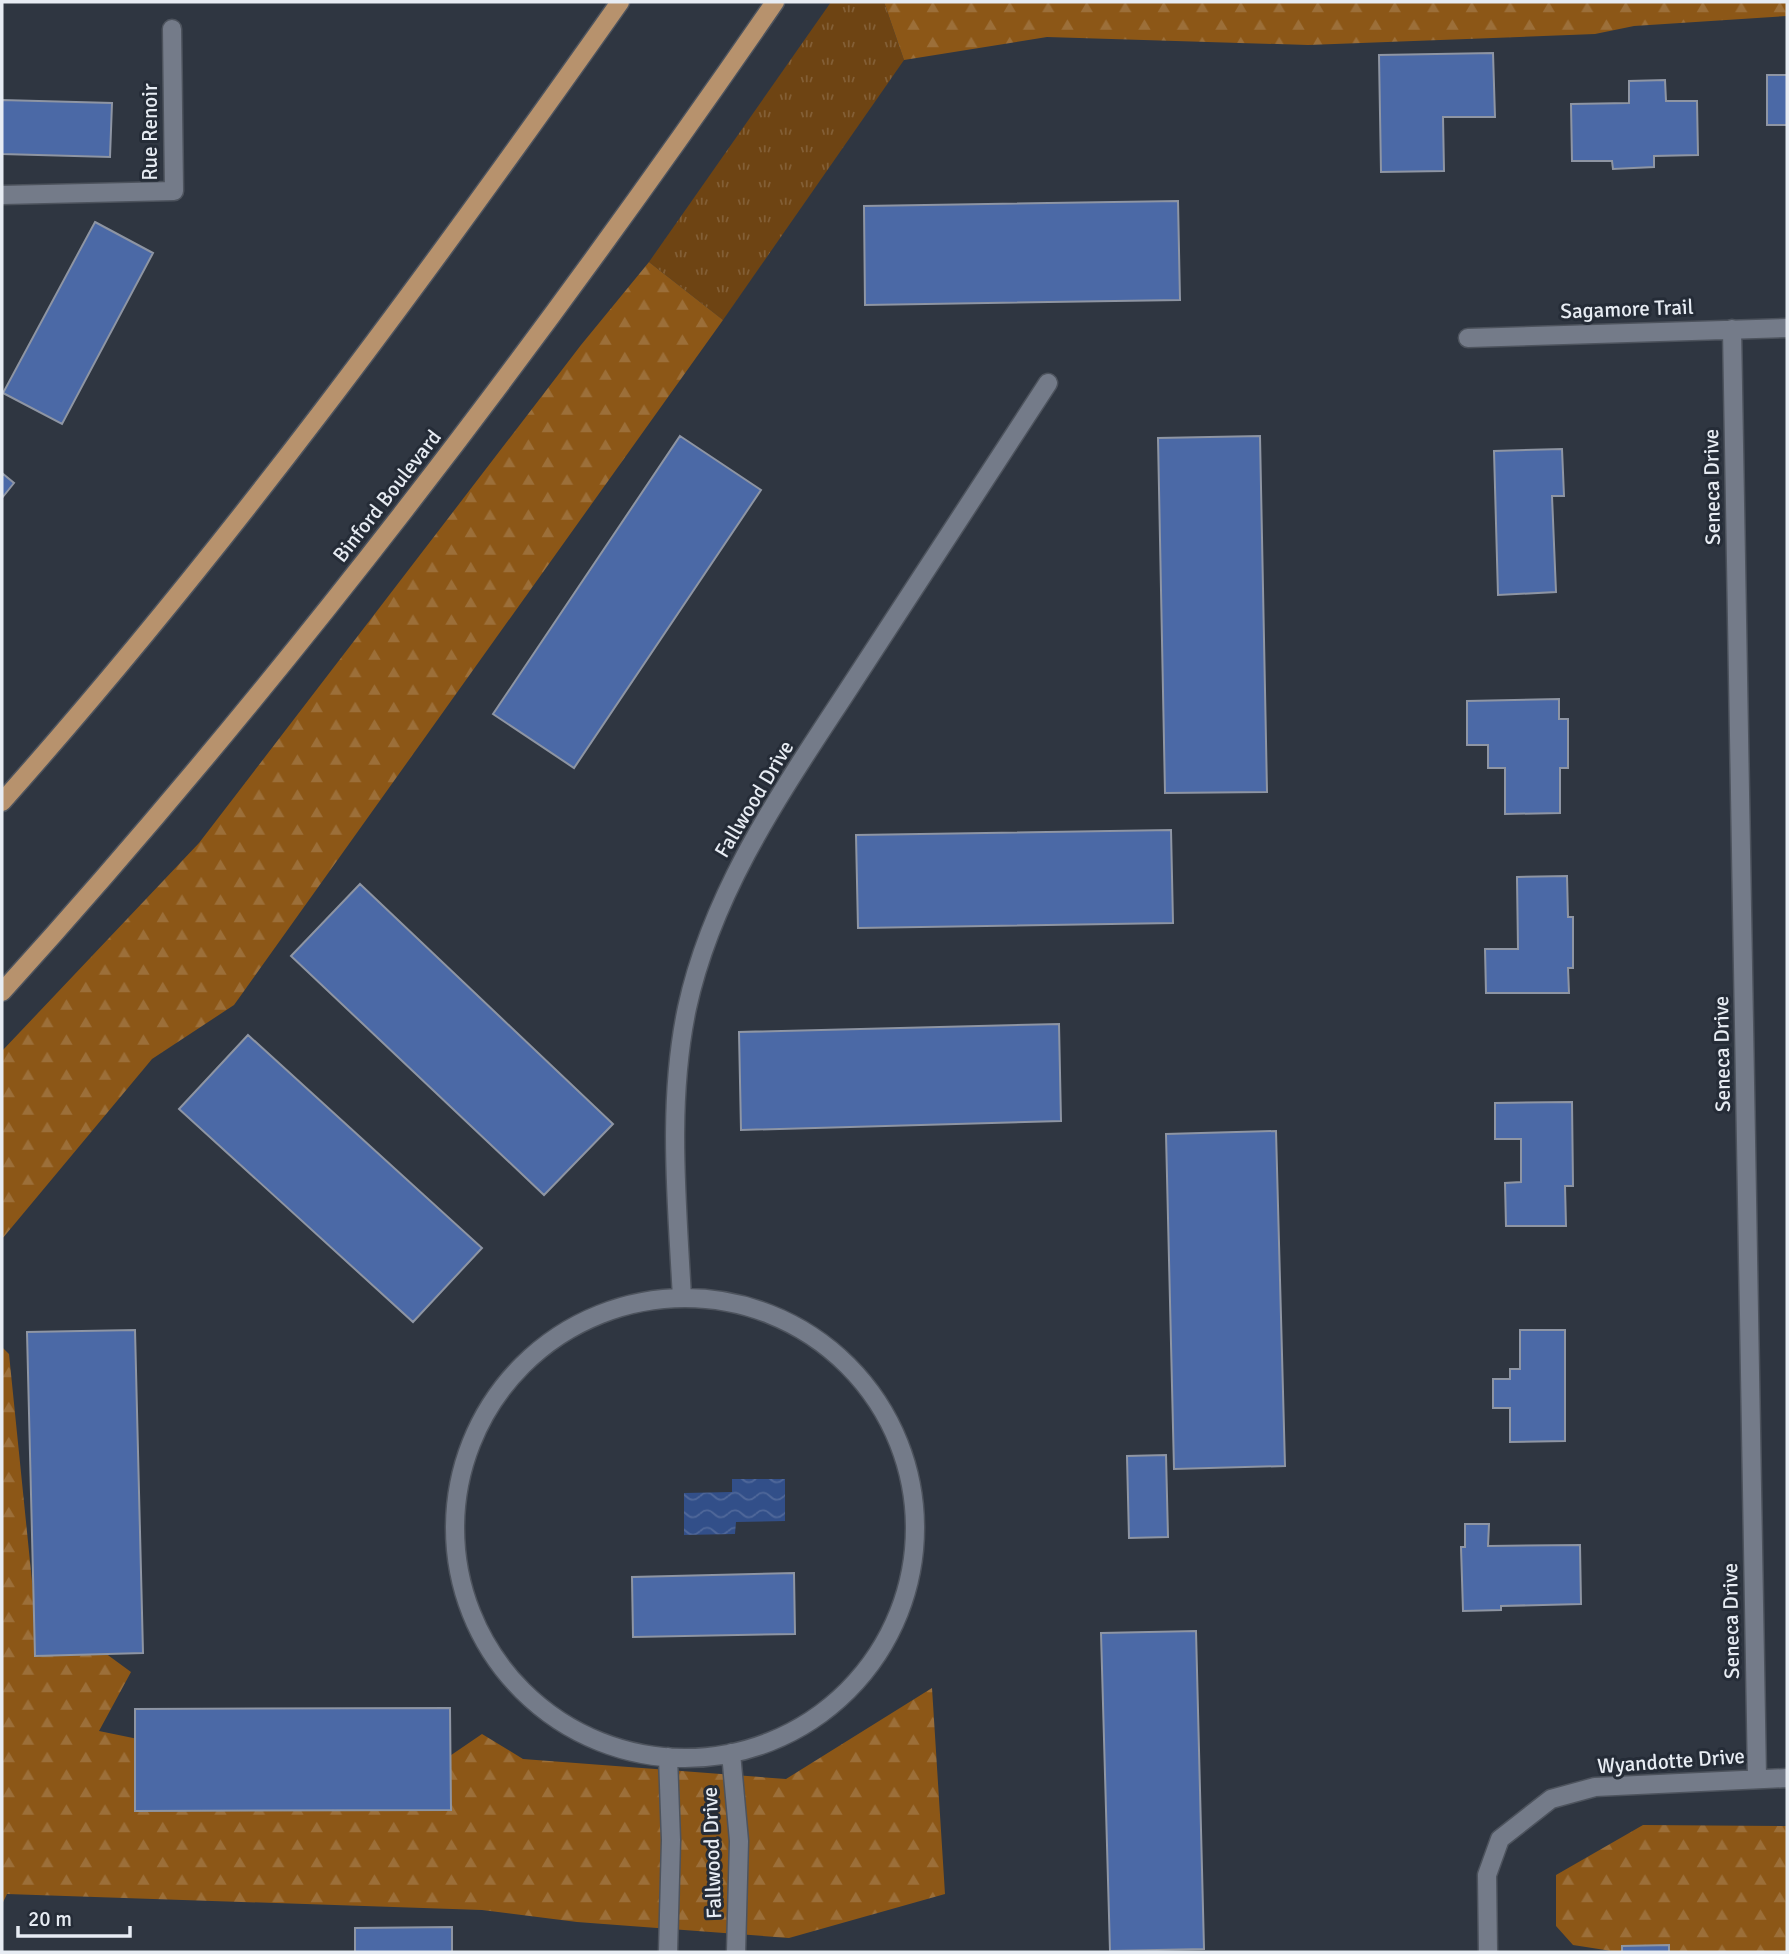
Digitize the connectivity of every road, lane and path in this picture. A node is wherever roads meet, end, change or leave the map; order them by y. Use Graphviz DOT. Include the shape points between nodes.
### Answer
graph roads {
  1 [pos="620,2"];
  2 [pos="775,2"];
  3 [pos="172,29"];
  4 [pos="2,194"];
  5 [pos="1787,328"];
  6 [pos="1732,329"];
  7 [pos="1468,338"];
  8 [pos="1048,383"];
  9 [pos="2,802"];
  10 [pos="2,992"];
  11 [pos="682,1298"];
  12 [pos="730,1754"];
  13 [pos="668,1757"];
  14 [pos="1756,1778"];
  15 [pos="1787,1778"];
  16 [pos="667,1952"];
  17 [pos="736,1952"];
  18 [pos="1488,1952"];
  1 -- 9 [label="main road" via="327,404 196,570"];
  2 -- 10 [label="main road, Binford Boulevard" via="620,223 357,571 205,757"];
  3 -- 4 [label="street, Rue Renoir" via="174,191"];
  5 -- 6 [label="street, Sagamore Trail"];
  6 -- 7 [label="street, Sagamore Trail"];
  6 -- 14 [label="street, Seneca Drive"];
  8 -- 11 [label="street, Fallwood Drive" via="770,813 728,887 708,934 689,1001 677,1076"];
  11 -- 12 [label="street, Fallwood Drive" via="724,1301 765,1312 803,1331 837,1356 861,1380 889,1422 903,1453 914,1502 914,1557 905,1594 892,1630 872,1662 847,1691 810,1721"];
  11 -- 13 [label="street, Fallwood Drive" via="639,1303 589,1319 551,1340 519,1369 491,1403 468,1449 457,1488 454,1527 457,1567 471,1614 517,1686 577,1731 612,1746"];
  12 -- 13 [label="street, Fallwood Drive"];
  12 -- 17 [label="street, Fallwood Drive" via="739,1841"];
  13 -- 16 [label="street, Fallwood Drive"];
  14 -- 15 [label="street, Wyandotte Drive"];
  14 -- 18 [label="street, Wyandotte Drive" via="1595,1787 1551,1799 1500,1839 1487,1875"];
}
